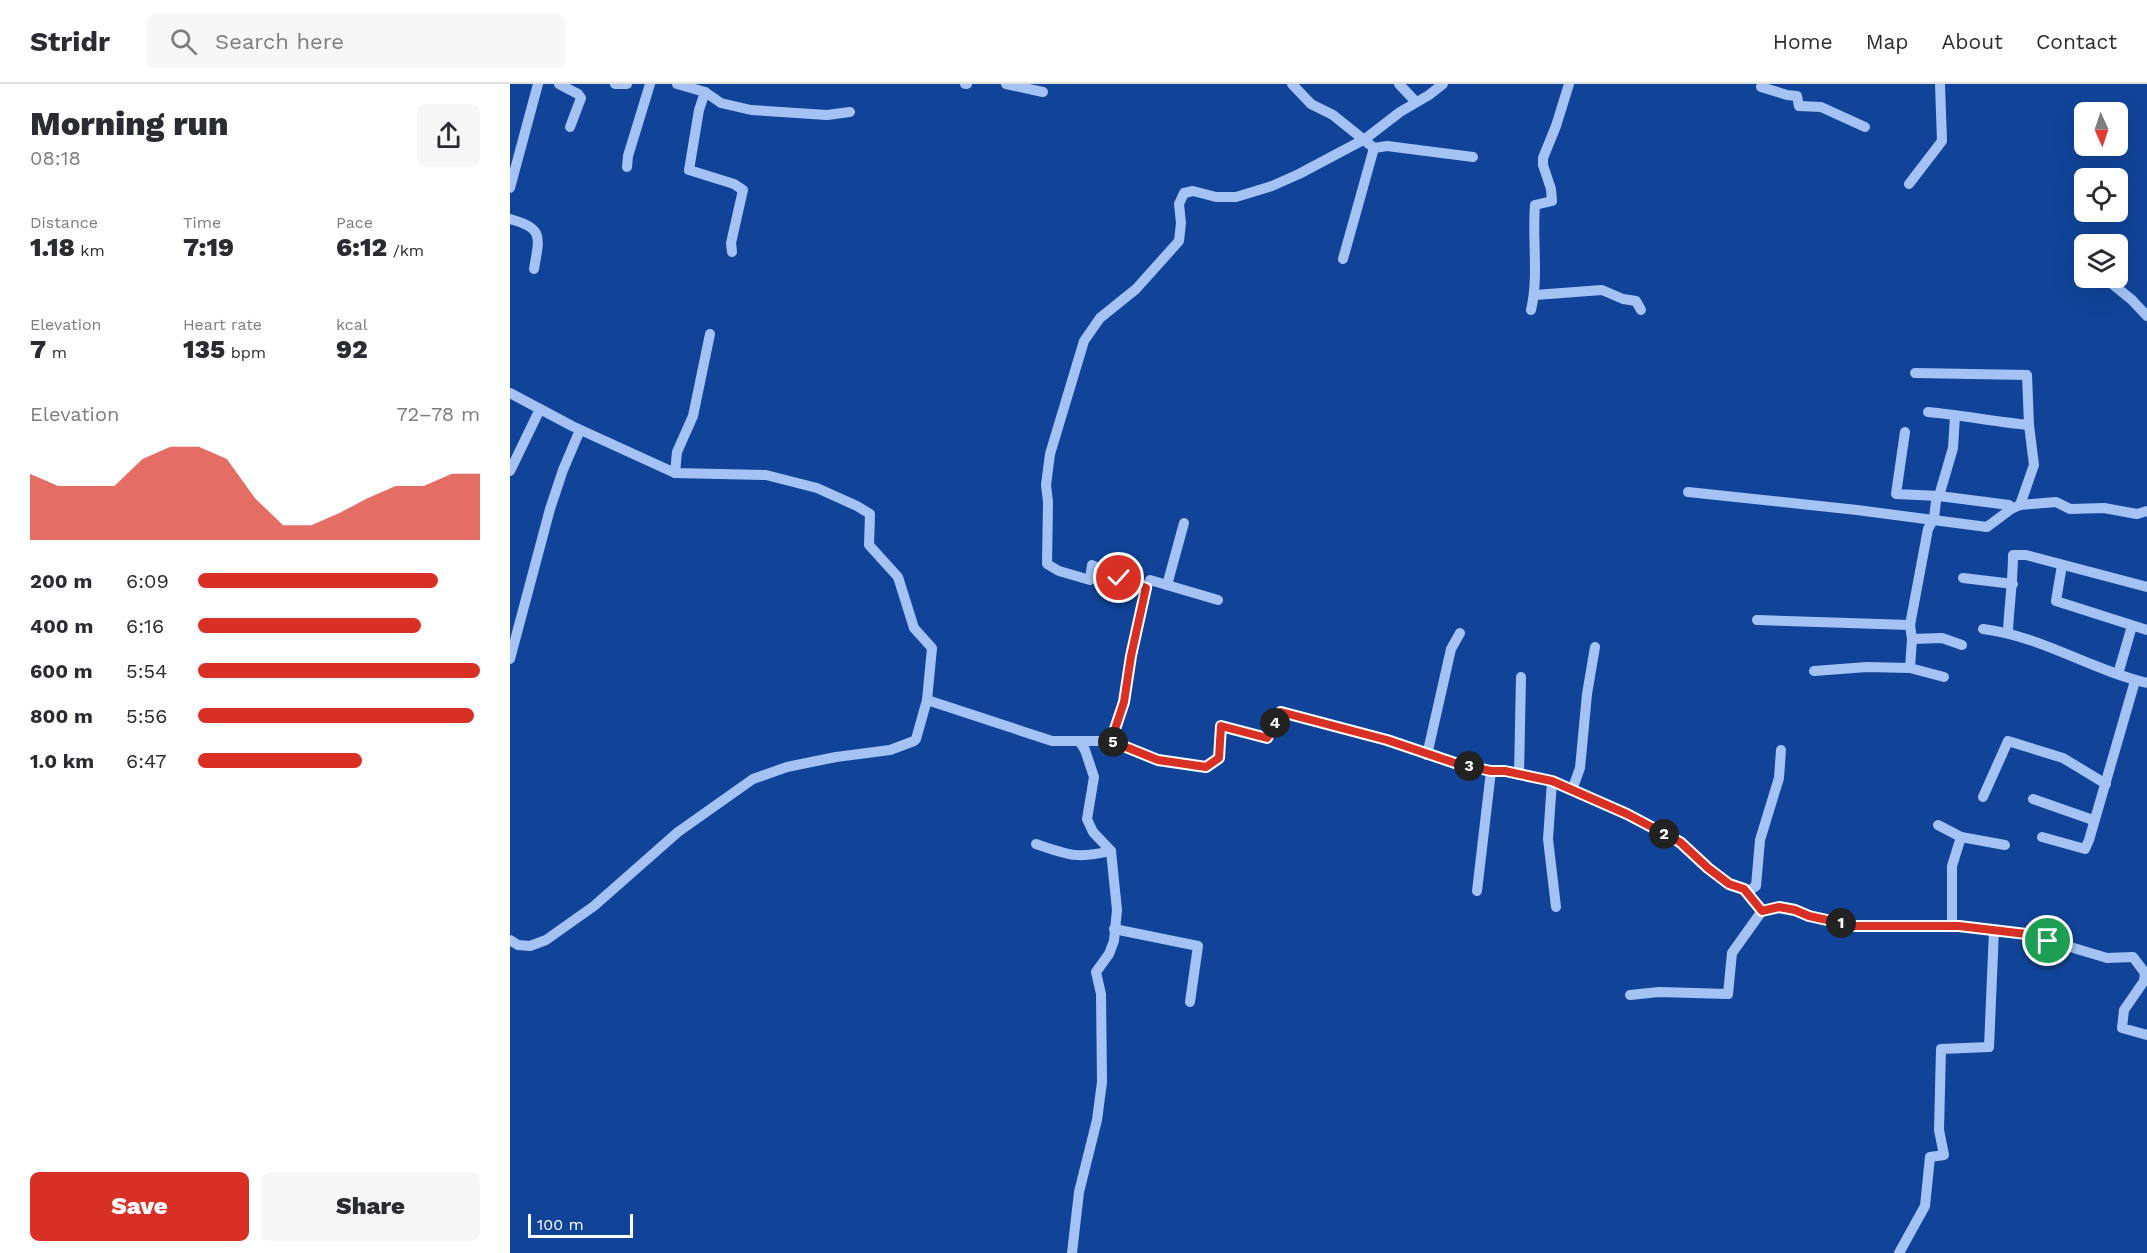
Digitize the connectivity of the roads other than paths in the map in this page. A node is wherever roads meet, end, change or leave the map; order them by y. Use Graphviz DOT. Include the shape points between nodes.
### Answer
graph roads {
  1 [pos="538,84"];
  2 [pos="615,84"];
  3 [pos="627,84"];
  4 [pos="650,84"];
  5 [pos="677,84"];
  6 [pos="1006,84"];
  7 [pos="1292,84"];
  8 [pos="1399,84"];
  9 [pos="1443,84"];
  10 [pos="1569,84"];
  11 [pos="1940,84"];
  12 [pos="564,85"];
  13 [pos="1760,85"];
  14 [pos="705,92"];
  15 [pos="1043,92"];
  16 [pos="1416,102"];
  17 [pos="850,112"];
  18 [pos="570,126"];
  19 [pos="1864,126"];
  20 [pos="1365,139"];
  21 [pos="1374,148"];
  22 [pos="1473,157"];
  23 [pos="627,166"];
  24 [pos="1909,184"];
  25 [pos="510,186"];
  26 [pos="510,219"];
  27 [pos="732,252"];
  28 [pos="1343,259"];
  29 [pos="534,269"];
  30 [pos="2117,288"];
  31 [pos="1535,295"];
  32 [pos="1532,310"];
  33 [pos="1641,310"];
  34 [pos="2147,316"];
  35 [pos="710,334"];
  36 [pos="1916,373"];
  37 [pos="510,393"];
  38 [pos="540,409"];
  39 [pos="1928,412"];
  40 [pos="1955,416"];
  41 [pos="2029,425"];
  42 [pos="580,430"];
  43 [pos="1905,432"];
  44 [pos="510,471"];
  45 [pos="675,473"];
  46 [pos="1688,492"];
  47 [pos="1939,496"];
  48 [pos="2015,507"];
  49 [pos="2147,511"];
  50 [pos="1932,521"];
  51 [pos="1184,523"];
  52 [pos="2062,565"];
  53 [pos="1963,578"];
  54 [pos="2013,584"];
  55 [pos="1167,585"];
  56 [pos="2147,587"];
  57 [pos="1146,588"];
  58 [pos="1218,600"];
  59 [pos="1757,620"];
  60 [pos="1910,625"];
  61 [pos="2132,626"];
  62 [pos="1983,629"];
  63 [pos="2147,630"];
  64 [pos="2008,632"];
  65 [pos="1460,633"];
  66 [pos="1912,639"];
  67 [pos="1962,645"];
  68 [pos="1596,647"];
  69 [pos="510,659"];
  70 [pos="1910,668"];
  71 [pos="1814,671"];
  72 [pos="2118,674"];
  73 [pos="1944,676"];
  74 [pos="1521,677"];
  75 [pos="2135,681"];
  76 [pos="2147,683"];
  77 [pos="927,700"];
  78 [pos="1111,741"];
  79 [pos="1080,742"];
  80 [pos="1781,750"];
  81 [pos="1427,755"];
  82 [pos="1491,771"];
  83 [pos="1519,775"];
  84 [pos="1552,781"];
  85 [pos="2106,784"];
  86 [pos="1572,790"];
  87 [pos="1983,797"];
  88 [pos="2033,800"];
  89 [pos="2094,820"];
  90 [pos="1938,825"];
  91 [pos="1961,837"];
  92 [pos="2042,837"];
  93 [pos="1036,844"];
  94 [pos="2005,845"];
  95 [pos="1111,851"];
  96 [pos="1477,891"];
  97 [pos="1747,892"];
  98 [pos="1556,907"];
  99 [pos="1762,911"];
  100 [pos="1952,926"];
  101 [pos="1114,929"];
  102 [pos="1994,930"];
  103 [pos="510,940"];
  104 [pos="1630,995"];
  105 [pos="1190,1002"];
  106 [pos="2147,1035"];
  107 [pos="1072,1253"];
  108 [pos="1899,1253"];
  1 -- 25 [label="street"];
  2 -- 3 [label="street"];
  4 -- 23 [label="street"];
  5 -- 14 [label="street"];
  6 -- 15 [label="street"];
  7 -- 20 [label="street" via="1311,104"];
  8 -- 16 [label="street"];
  9 -- 16 [label="street"];
  10 -- 31 [label="street" via="1542,158 1552,201 1535,205"];
  11 -- 24 [label="street" via="1942,141"];
  12 -- 18 [label="street" via="581,98"];
  13 -- 19 [label="street" via="1797,96 1799,106 1821,107"];
  14 -- 17 [label="street" via="721,103 751,110 808,115"];
  14 -- 27 [label="street" via="688,166 742,190"];
  16 -- 20 [label="street"];
  20 -- 21 [label="street"];
  20 -- 57 [label="street" via="1299,174 1236,197 1184,193 1179,204 1179,241 1136,289 1100,318 1084,341 1050,454 1046,485 1047,564 1090,580 1092,565"];
  21 -- 22 [label="street" via="1387,146"];
  21 -- 28 [label="street"];
  26 -- 29 [label="street" via="527,223 537,233"];
  30 -- 34 [label="street"];
  31 -- 32 [label="street"];
  31 -- 33 [label="street" via="1602,291 1636,302"];
  35 -- 45 [label="street" via="693,416 677,452"];
  36 -- 41 [label="street" via="2027,375"];
  37 -- 38 [label="street"];
  38 -- 42 [label="street"];
  38 -- 44 [label="street"];
  39 -- 40 [label="street"];
  40 -- 41 [label="street"];
  40 -- 47 [label="street" via="1953,448"];
  41 -- 48 [label="street" via="2034,465"];
  42 -- 45 [label="street"];
  42 -- 69 [label="street" via="550,509"];
  43 -- 47 [label="street" via="1896,494"];
  45 -- 77 [label="street" via="766,475 818,488 870,514 869,545 898,577 914,628 932,648"];
  46 -- 50 [label="street"];
  47 -- 48 [label="street"];
  47 -- 50 [label="street"];
  48 -- 49 [label="street" via="2055,502 2070,509"];
  48 -- 50 [label="street" via="1987,527"];
  50 -- 60 [label="street"];
  51 -- 55 [label="street"];
  52 -- 54 [label="street" via="2013,555"];
  52 -- 56 [label="street"];
  52 -- 61 [label="street" via="2055,602"];
  53 -- 54 [label="street"];
  54 -- 64 [label="street"];
  55 -- 57 [label="street" via="1149,580"];
  55 -- 58 [label="street"];
  57 -- 78 [label="street" via="1124,702"];
  59 -- 60 [label="street"];
  60 -- 66 [label="street"];
  61 -- 63 [label="street"];
  61 -- 72 [label="street"];
  62 -- 64 [label="street"];
  64 -- 72 [label="street"];
  65 -- 81 [label="street" via="1451,649"];
  66 -- 67 [label="street" via="1942,638"];
  66 -- 70 [label="street"];
  68 -- 86 [label="street" via="1580,768"];
  70 -- 71 [label="street"];
  70 -- 73 [label="street"];
  72 -- 75 [label="street"];
  74 -- 83 [label="street"];
  75 -- 76 [label="street"];
  75 -- 85 [label="street"];
  77 -- 79 [label="street" via="1052,741"];
  77 -- 103 [label="street" via="914,741 890,750 787,767 753,779 678,832 594,906 546,940 530,946"];
  78 -- 79 [label="street"];
  78 -- 81 [label="street" via="1158,760 1206,767 1219,758 1221,726 1267,738 1281,712 1387,740"];
  79 -- 95 [label="street" via="1094,777 1087,819"];
  80 -- 97 [label="street" via="1779,778 1760,840 1756,886"];
  81 -- 82 [label="street"];
  82 -- 83 [label="street"];
  82 -- 96 [label="street"];
  83 -- 84 [label="street"];
  84 -- 86 [label="street"];
  84 -- 98 [label="street" via="1548,839"];
  85 -- 87 [label="street" via="2063,759 2008,741"];
  85 -- 89 [label="street"];
  86 -- 97 [label="street" via="1680,842 1729,884"];
  88 -- 89 [label="street"];
  89 -- 92 [label="street" via="2085,849"];
  90 -- 91 [label="street"];
  91 -- 94 [label="street"];
  91 -- 100 [label="street" via="1952,866"];
  93 -- 95 [label="street" via="1074,856"];
  95 -- 101 [label="street" via="1117,910"];
  97 -- 99 [label="street"];
  99 -- 100 [label="street" via="1779,907 1854,926"];
  99 -- 104 [label="street" via="1732,953 1728,994"];
  100 -- 102 [label="street"];
  101 -- 105 [label="street" via="1198,946"];
  101 -- 107 [label="street" via="1111,947 1095,972 1101,994 1102,1082 1079,1192"];
  102 -- 106 [label="street" via="2026,934 2107,958 2133,957 2145,973 2144,981 2124,1010 2122,1028"];
  102 -- 108 [label="street" via="1989,1047 1941,1049 1939,1130 1944,1155 1930,1157 1925,1206"];
}
